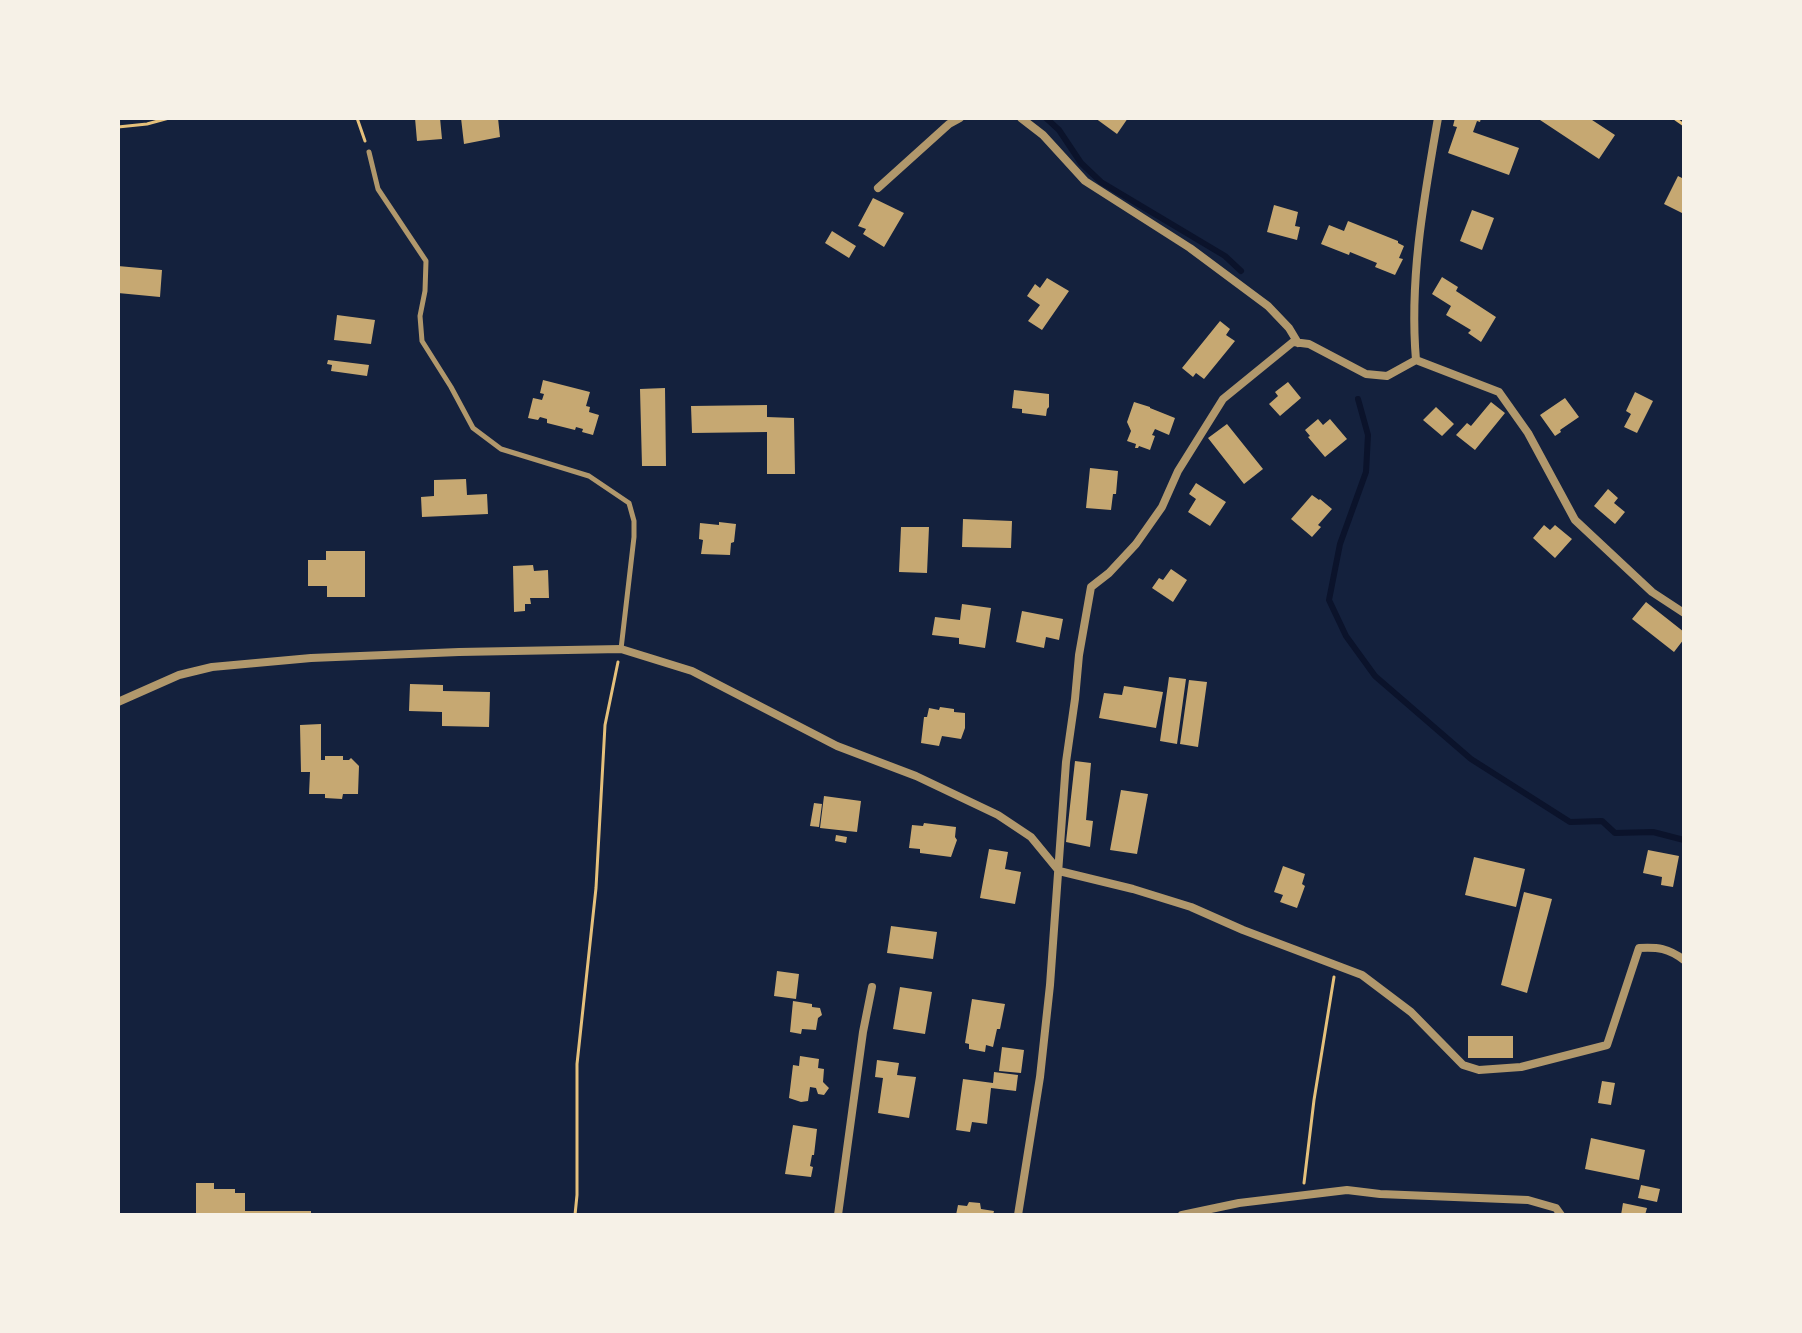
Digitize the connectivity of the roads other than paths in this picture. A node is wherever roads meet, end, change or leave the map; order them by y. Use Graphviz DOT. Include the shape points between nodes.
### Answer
graph roads {
  1 [pos="960,118"];
  2 [pos="1021,118"];
  3 [pos="1438,118"];
  4 [pos="369,152"];
  5 [pos="878,188"];
  6 [pos="1298,343"];
  7 [pos="1416,360"];
  8 [pos="1684,613"];
  9 [pos="621,649"];
  10 [pos="118,702"];
  11 [pos="1059,871"];
  12 [pos="1684,960"];
  13 [pos="872,987"];
  14 [pos="838,1215"];
  15 [pos="1018,1215"];
  16 [pos="1182,1215"];
  17 [pos="1561,1215"];
  1 -- 5 [label="street"];
  2 -- 6 [label="street" via="1085,181 1268,306"];
  3 -- 7 [label="street" via="1421,216 1413,326"];
  4 -- 9 [label="lane" via="378,189 426,261 422,341 473,428 501,449 589,476 629,503 634,537"];
  6 -- 7 [label="street" via="1366,374 1387,376"];
  6 -- 11 [label="street" via="1223,399 1162,507 1136,544 1091,587 1066,762"];
  7 -- 8 [label="street" via="1499,392 1528,433 1575,520 1652,592"];
  9 -- 10 [label="street" via="311,658 212,667 179,675"];
  9 -- 11 [label="street" via="692,671 837,746 998,815 1031,837"];
  11 -- 12 [label="street" via="1191,907 1362,975 1411,1012 1463,1065 1479,1070 1521,1067 1607,1045 1639,948 1656,947"];
  11 -- 15 [label="street" via="1040,1077"];
  13 -- 14 [label="street"];
  16 -- 17 [label="street" via="1347,1190 1528,1200 1556,1208"];
}
